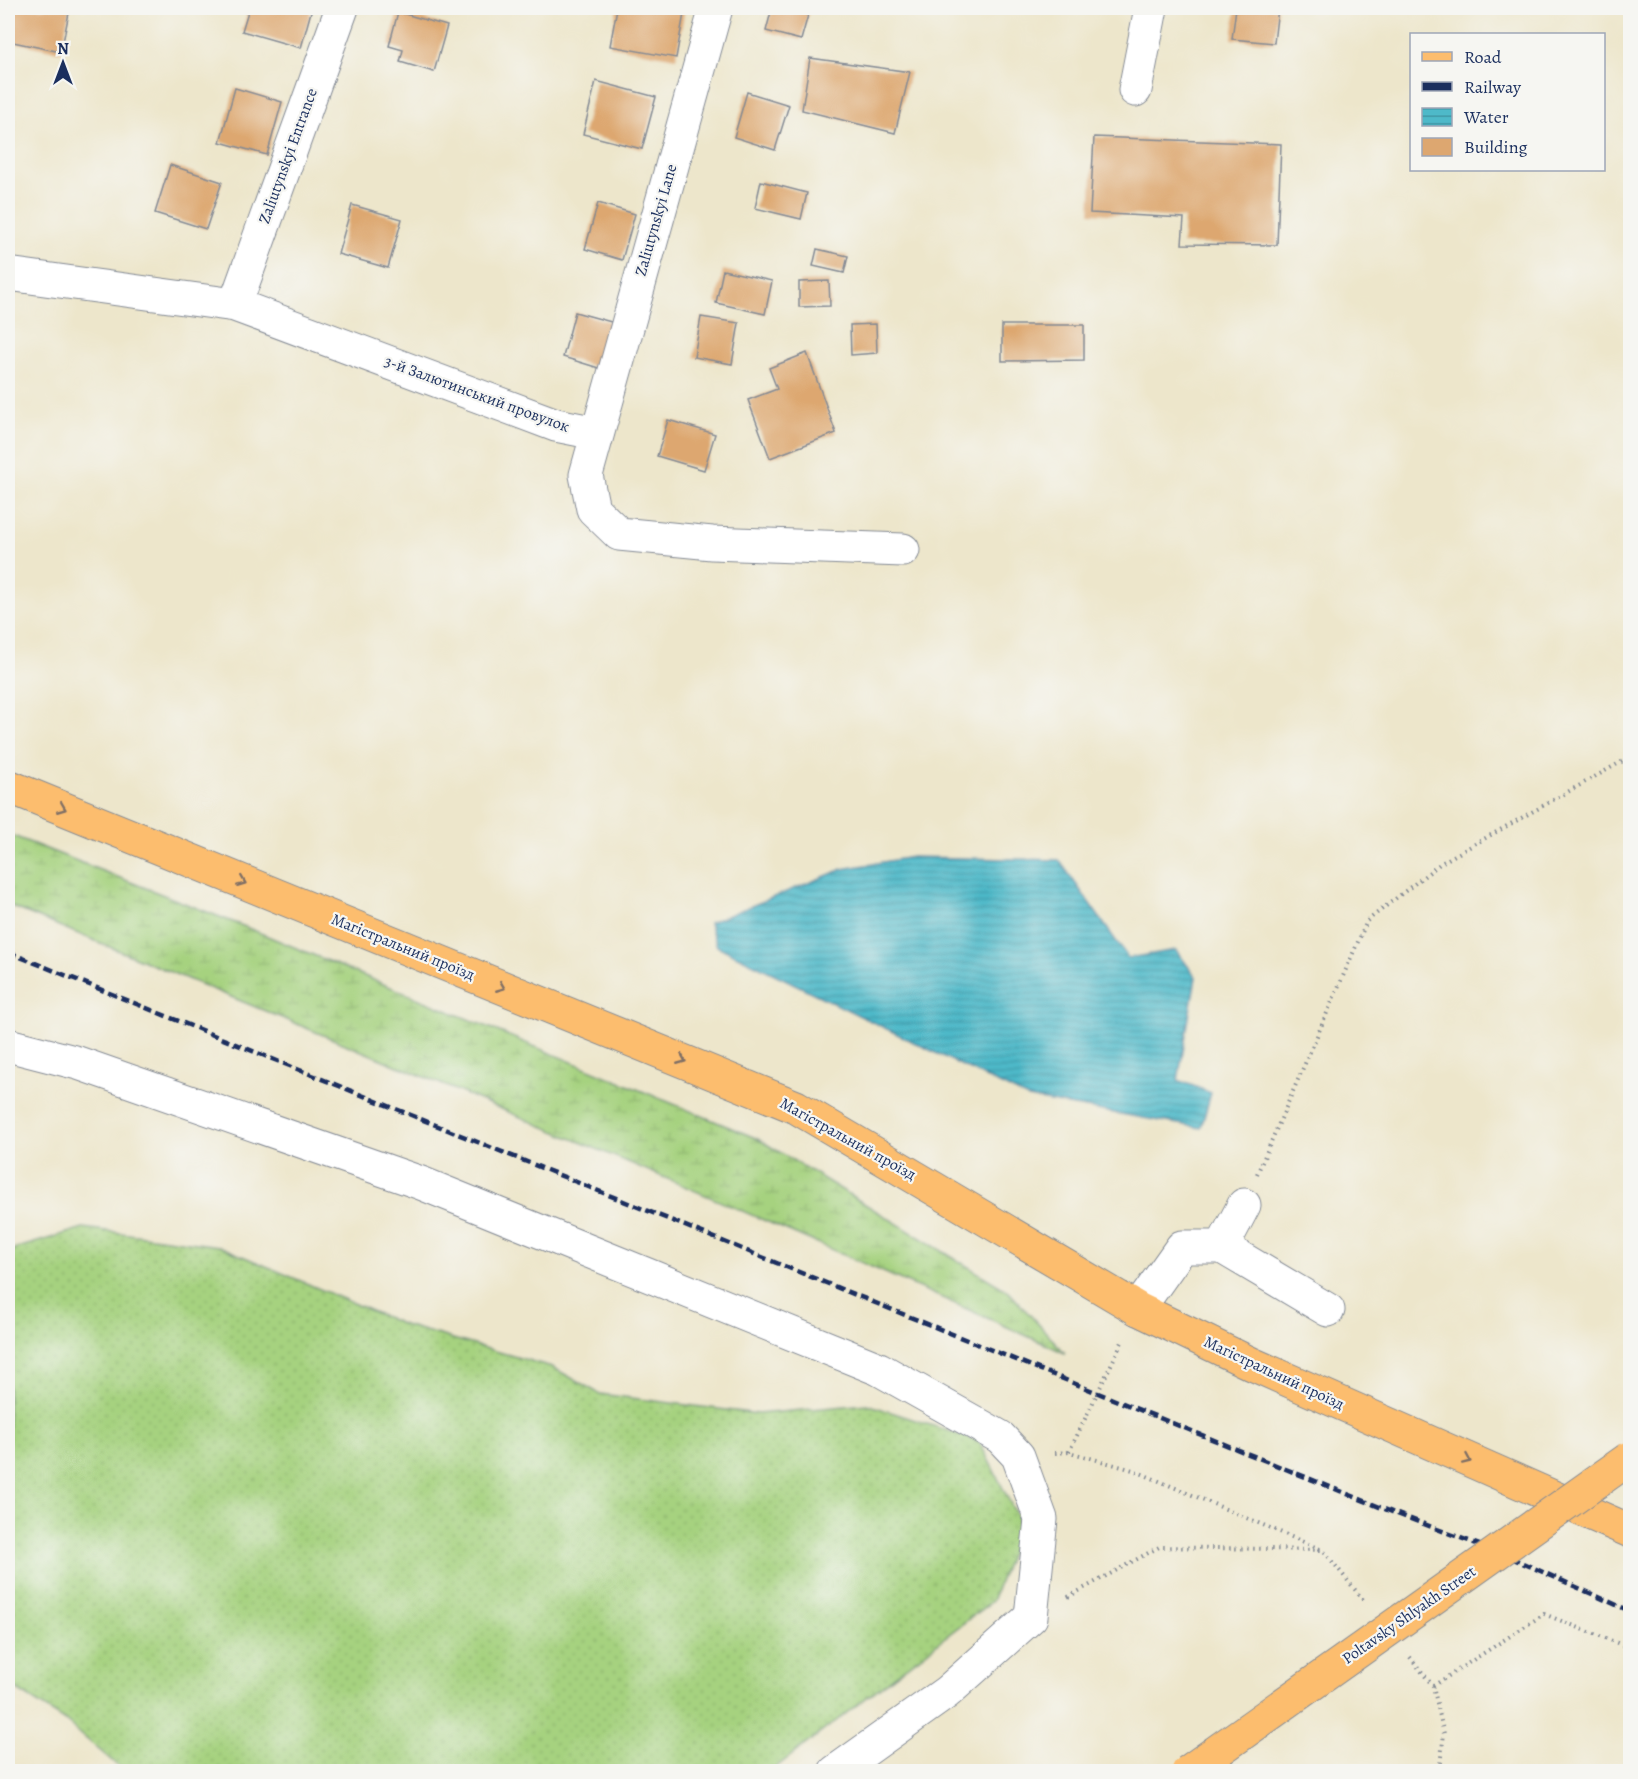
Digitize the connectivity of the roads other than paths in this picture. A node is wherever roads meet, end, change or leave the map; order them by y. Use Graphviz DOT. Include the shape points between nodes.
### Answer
graph roads {
  1 [pos="342,8"];
  2 [pos="716,8"];
  3 [pos="1151,8"];
  4 [pos="1135,90"];
  5 [pos="8,274"];
  6 [pos="235,305"];
  7 [pos="596,433"];
  8 [pos="903,550"];
  9 [pos="8,786"];
  10 [pos="8,1045"];
  11 [pos="1244,1205"];
  12 [pos="1222,1247"];
  13 [pos="1138,1310"];
  14 [pos="1328,1310"];
  15 [pos="1630,1458"];
  16 [pos="1630,1531"];
  17 [pos="835,1772"];
  18 [pos="1188,1772"];
  1 -- 6 [label="street, Zaliutynskyi Entrance"];
  2 -- 7 [label="street, Zaliutynskyi Lane"];
  3 -- 4 [label="street"];
  5 -- 6 [label="street, 3-й Залютинський провулок"];
  6 -- 7 [label="street, 3-й Залютинський провулок" via="556,424"];
  7 -- 8 [label="street" via="586,475 593,509 619,534 712,543"];
  9 -- 13 [label="main road, Магістральний проїзд, one-way" via="796,1107"];
  10 -- 17 [label="street" via="78,1063 420,1183 879,1369 1000,1437 1018,1456 1041,1519 1030,1617 947,1692"];
  11 -- 12 [label="street"];
  12 -- 13 [label="street" via="1182,1247"];
  12 -- 14 [label="street"];
  13 -- 16 [label="main road, Магістральний проїзд, one-way"];
  15 -- 18 [label="main road, Poltavsky Shlyakh Street, bridge"];
}
